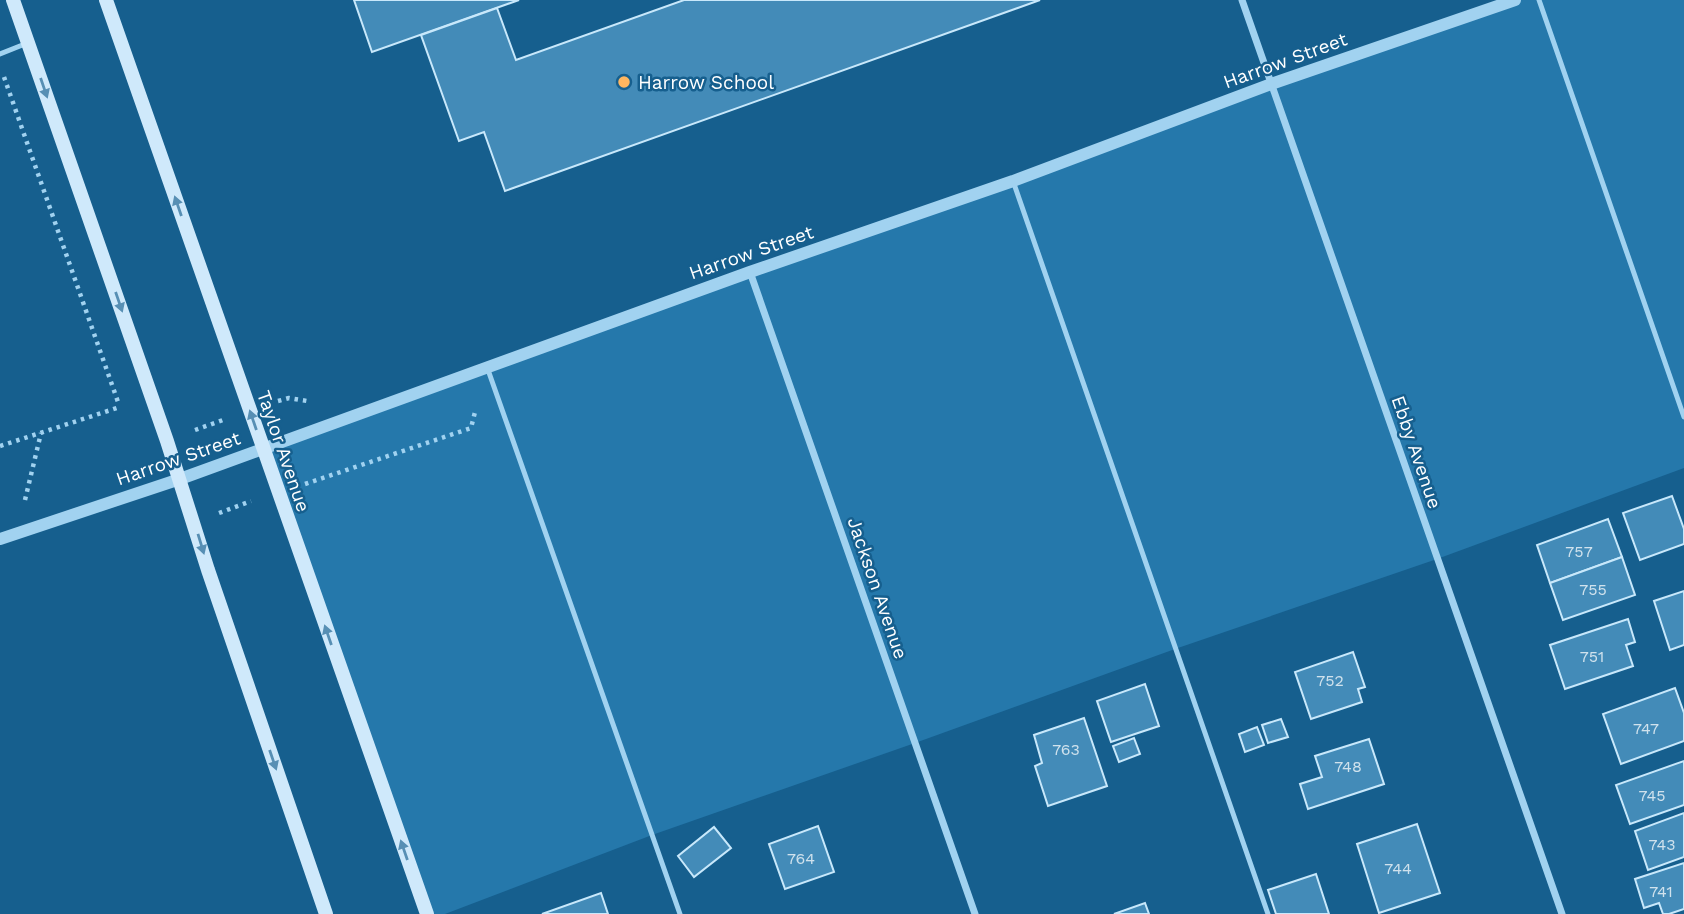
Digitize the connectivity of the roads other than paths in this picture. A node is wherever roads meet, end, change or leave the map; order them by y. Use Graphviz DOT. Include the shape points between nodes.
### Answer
graph roads {
  1 [pos="13,0"];
  2 [pos="106,0"];
  3 [pos="1242,0"];
  4 [pos="1515,0"];
  5 [pos="1539,0"];
  6 [pos="28,43"];
  7 [pos="0,54"];
  8 [pos="1271,84"];
  9 [pos="1013,181"];
  10 [pos="750,272"];
  11 [pos="487,367"];
  12 [pos="1684,417"];
  13 [pos="263,449"];
  14 [pos="180,479"];
  15 [pos="0,540"];
  16 [pos="326,914"];
  17 [pos="427,914"];
  18 [pos="680,914"];
  19 [pos="975,914"];
  20 [pos="1268,914"];
  21 [pos="1562,914"];
  1 -- 6 [label="main road"];
  13 -- 2 [label="main road, Taylor Avenue, one-way"];
  3 -- 8 [label="street, Ebby Avenue"];
  4 -- 8 [label="street, Harrow Street"];
  5 -- 12 [label="lane"];
  6 -- 7 [label="lane"];
  6 -- 14 [label="main road, one-way"];
  8 -- 9 [label="street, Harrow Street"];
  8 -- 21 [label="street, Ebby Avenue"];
  9 -- 10 [label="street, Harrow Street"];
  9 -- 20 [label="lane"];
  10 -- 11 [label="street, Harrow Street"];
  10 -- 19 [label="street, Jackson Avenue"];
  11 -- 13 [label="street, Harrow Street"];
  11 -- 18 [label="lane"];
  13 -- 14 [label="street, Harrow Street"];
  17 -- 13 [label="main road, Taylor Avenue, one-way"];
  14 -- 15 [label="street, Harrow Street"];
  14 -- 16 [label="main road, one-way"];
}
